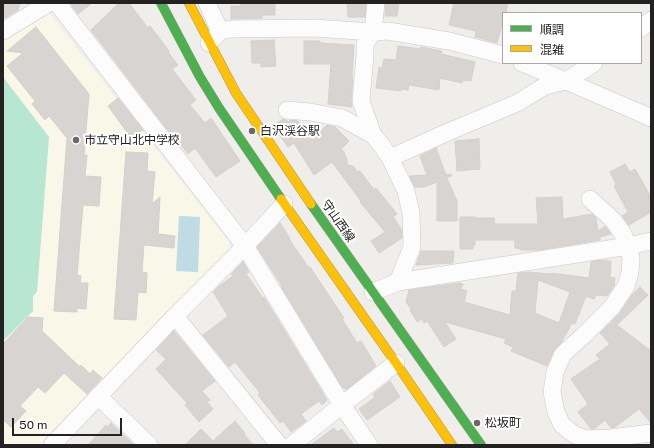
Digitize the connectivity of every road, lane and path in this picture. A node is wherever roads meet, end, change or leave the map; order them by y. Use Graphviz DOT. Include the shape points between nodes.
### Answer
graph roads {
  1 [pos="49,3"];
  2 [pos="57,3"];
  3 [pos="161,3"];
  4 [pos="189,3"];
  5 [pos="207,3"];
  6 [pos="376,3"];
  7 [pos="651,20"];
  8 [pos="642,27"];
  9 [pos="3,31"];
  10 [pos="373,32"];
  11 [pos="214,37"];
  12 [pos="502,56"];
  13 [pos="524,64"];
  14 [pos="592,64"];
  15 [pos="566,81"];
  16 [pos="287,110"];
  17 [pos="651,118"];
  18 [pos="373,135"];
  19 [pos="390,158"];
  20 [pos="590,198"];
  21 [pos="284,204"];
  22 [pos="651,241"];
  23 [pos="245,246"];
  24 [pos="628,246"];
  25 [pos="398,282"];
  26 [pos="373,292"];
  27 [pos="175,316"];
  28 [pos="396,363"];
  29 [pos="98,396"];
  30 [pos="342,405"];
  31 [pos="651,433"];
  32 [pos="52,445"];
  33 [pos="149,445"];
  34 [pos="279,445"];
  35 [pos="292,445"];
  36 [pos="368,445"];
  37 [pos="452,445"];
  38 [pos="480,445"];
  1 -- 9 [label="street"];
  2 -- 23 [label="street"];
  3 -- 21 [label="main road" via="219,108"];
  4 -- 11 [label="main road, 守山西線"];
  5 -- 11 [label="street"];
  6 -- 10 [label="street"];
  7 -- 8 [label="street"];
  10 -- 11 [label="street" via="314,28 231,29"];
  10 -- 12 [label="street" via="388,31 449,41"];
  10 -- 18 [label="street" via="365,44 361,101"];
  11 -- 26 [label="main road, 守山西線" via="236,93"];
  13 -- 15 [label="street"];
  14 -- 15 [label="street"];
  15 -- 17 [label="street"];
  15 -- 19 [label="street" via="545,86 517,103"];
  16 -- 18 [label="street" via="342,118"];
  18 -- 19 [label="street"];
  19 -- 25 [label="street" via="406,191 411,214 412,247"];
  20 -- 24 [label="street" via="613,220"];
  21 -- 23 [label="street"];
  21 -- 28 [label="main road"];
  22 -- 24 [label="street"];
  23 -- 27 [label="street"];
  23 -- 30 [label="street"];
  24 -- 25 [label="street"];
  24 -- 31 [label="street" via="631,258 626,286 612,307 563,354 555,372 552,392 562,426 575,435 586,439"];
  25 -- 26 [label="street"];
  26 -- 38 [label="main road, 守山西線"];
  27 -- 29 [label="street"];
  27 -- 34 [label="street"];
  28 -- 30 [label="street"];
  28 -- 37 [label="main road"];
  29 -- 32 [label="street"];
  29 -- 33 [label="street"];
  30 -- 35 [label="street"];
  30 -- 36 [label="street"];
}
